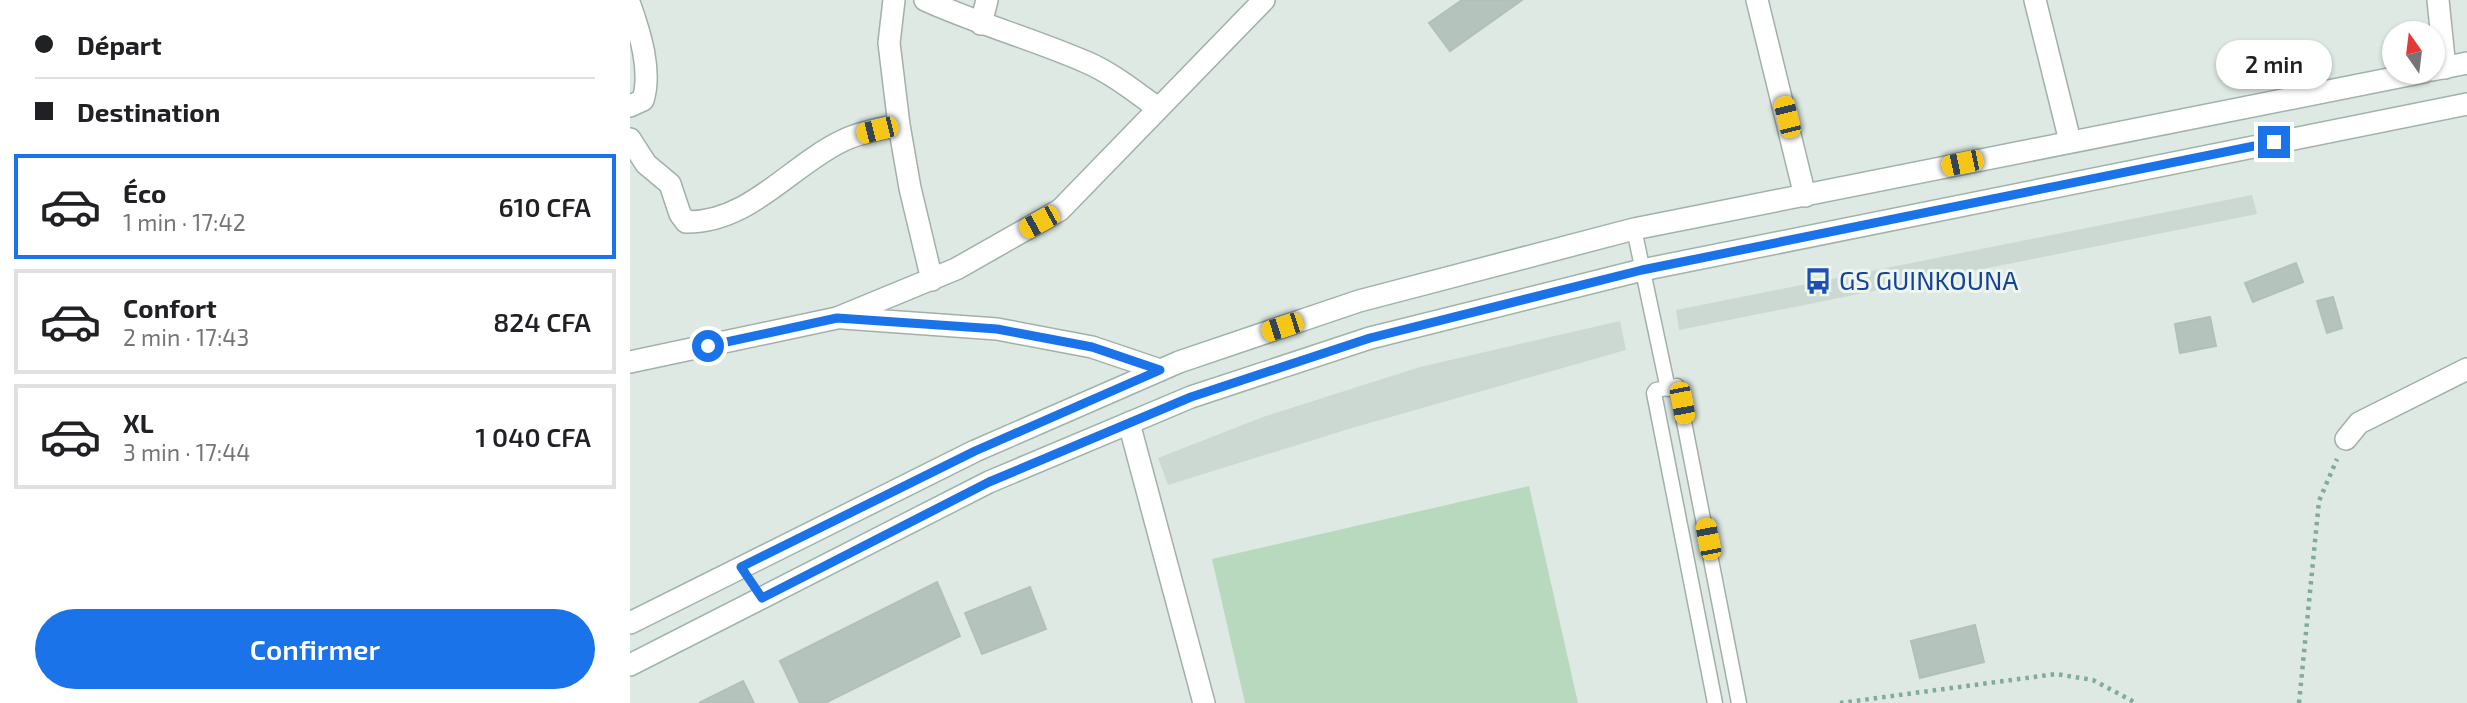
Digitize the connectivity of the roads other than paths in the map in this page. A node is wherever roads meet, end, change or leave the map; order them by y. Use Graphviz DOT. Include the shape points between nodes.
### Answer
graph roads {
  1 [pos="894,0"];
  2 [pos="925,0"];
  3 [pos="988,0"];
  4 [pos="1264,0"];
  5 [pos="1757,0"];
  6 [pos="2035,0"];
  7 [pos="2438,0"];
  8 [pos="630,5"];
  9 [pos="2437,21"];
  10 [pos="981,24"];
  11 [pos="2467,63"];
  12 [pos="2445,68"];
  13 [pos="2382,80"];
  14 [pos="630,106"];
  15 [pos="2466,106"];
  16 [pos="1158,108"];
  17 [pos="899,125"];
  18 [pos="630,139"];
  19 [pos="2070,141"];
  20 [pos="1805,196"];
  21 [pos="1634,229"];
  22 [pos="1642,270"];
  23 [pos="932,280"];
  24 [pos="837,318"];
  25 [pos="630,362"];
  26 [pos="2467,369"];
  27 [pos="1160,370"];
  28 [pos="1668,389"];
  29 [pos="1129,423"];
  30 [pos="2346,439"];
  31 [pos="741,567"];
  32 [pos="762,598"];
  33 [pos="630,623"];
  34 [pos="630,665"];
  35 [pos="1204,703"];
  36 [pos="1715,703"];
  37 [pos="1739,703"];
  1 -- 17 [label="street" via="890,43"];
  2 -- 10 [label="street"];
  3 -- 10 [label="street"];
  4 -- 16 [label="street"];
  5 -- 20 [label="street"];
  6 -- 19 [label="street"];
  7 -- 9 [label="street"];
  8 -- 14 [label="street" via="639,29 647,87 643,100"];
  10 -- 16 [label="street" via="1087,62"];
  11 -- 12 [label="street"];
  13 -- 19 [label="street"];
  15 -- 22 [label="street"];
  16 -- 23 [label="street" via="1060,210"];
  17 -- 18 [label="street" via="840,142 747,205 695,222 686,222 670,184 646,164"];
  17 -- 23 [label="street"];
  19 -- 20 [label="street"];
  20 -- 21 [label="street"];
  21 -- 22 [label="lane"];
  21 -- 27 [label="street" via="1359,301"];
  22 -- 28 [label="lane"];
  22 -- 29 [label="street" via="1370,338 1191,397"];
  23 -- 24 [label="street"];
  24 -- 25 [label="street"];
  24 -- 27 [label="street" via="997,329 1092,347"];
  26 -- 30 [label="street" via="2359,424"];
  27 -- 31 [label="street" via="975,451"];
  28 -- 36 [label="lane" via="1654,393"];
  28 -- 37 [label="lane" via="1679,388"];
  29 -- 32 [label="street" via="989,482"];
  29 -- 35 [label="street"];
  31 -- 32 [label="street"];
  31 -- 33 [label="street"];
  32 -- 34 [label="street"];
}
